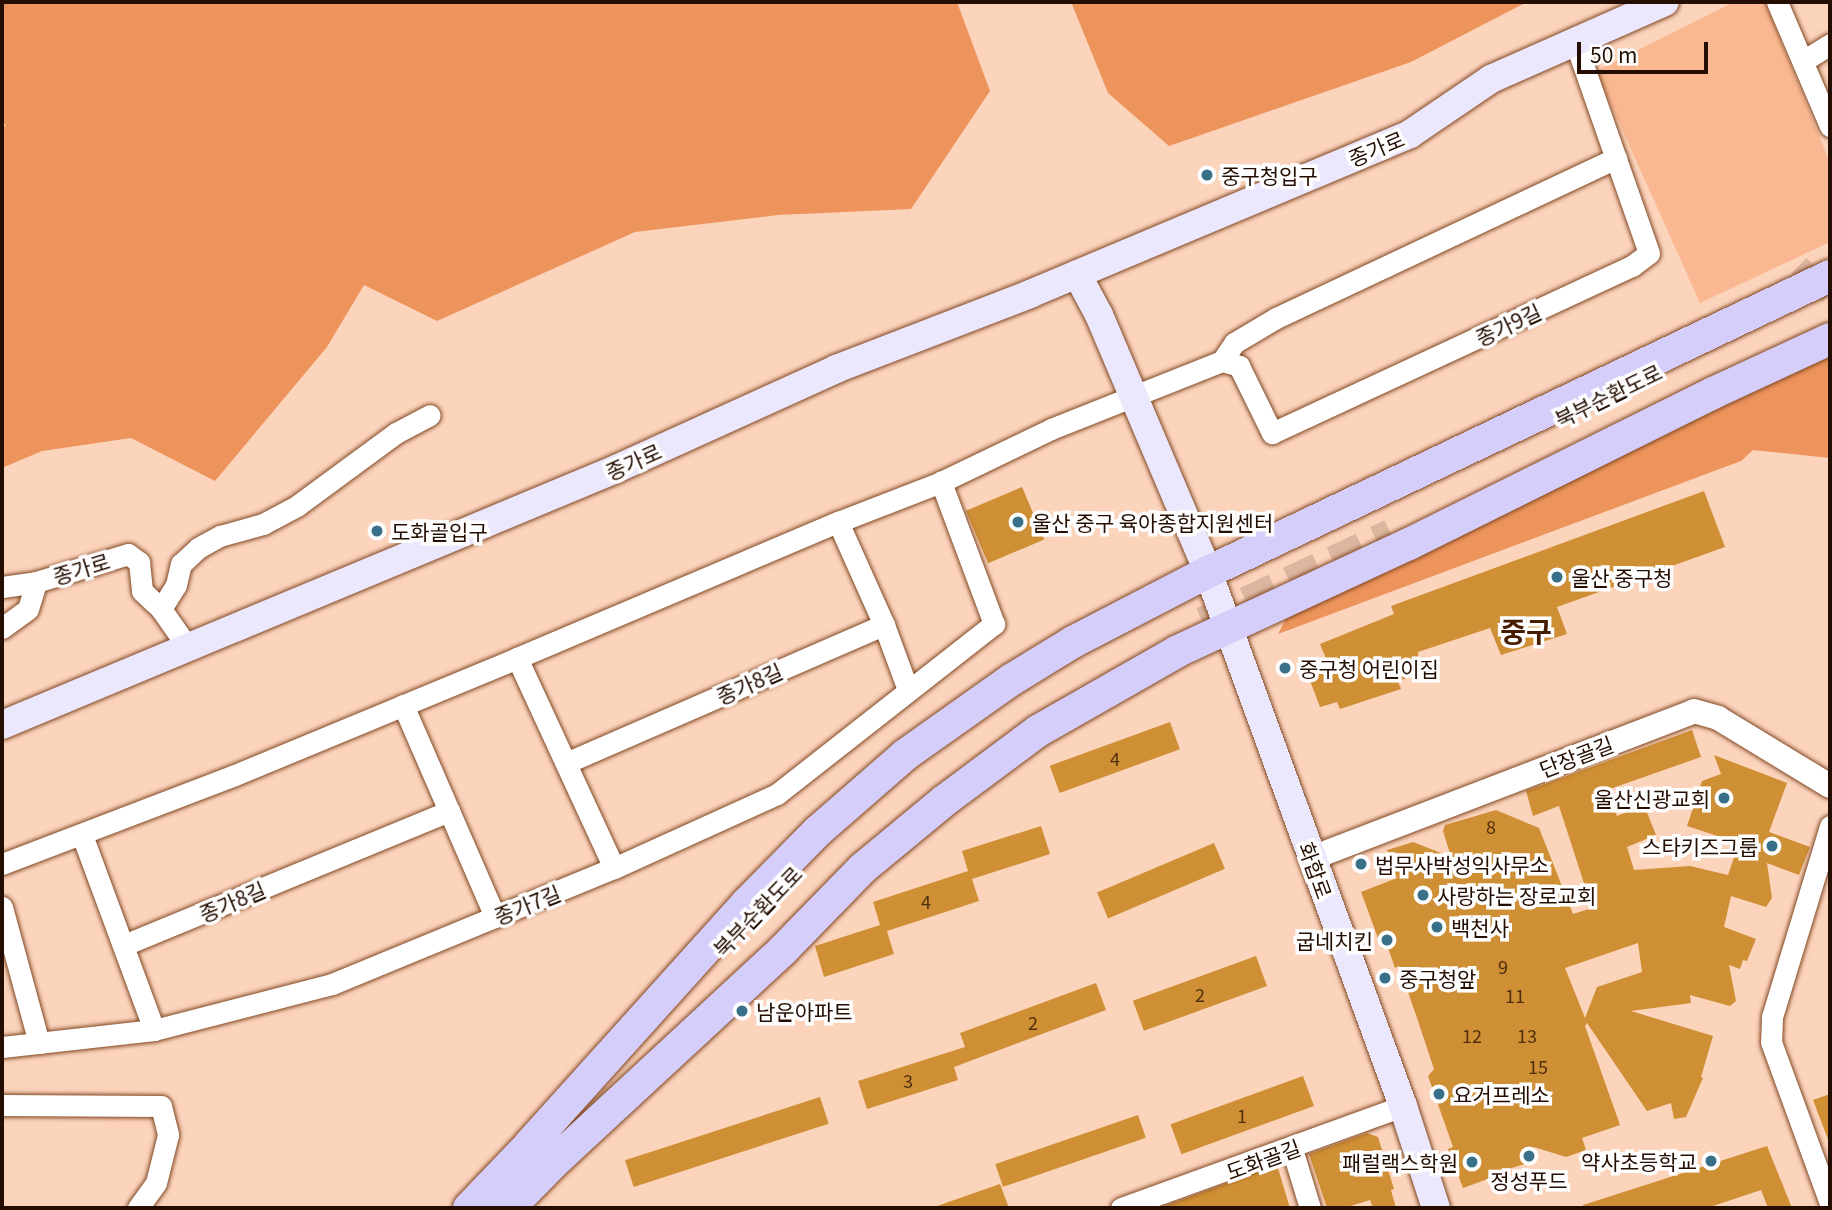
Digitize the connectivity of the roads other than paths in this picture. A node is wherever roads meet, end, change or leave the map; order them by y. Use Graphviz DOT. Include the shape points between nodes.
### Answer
graph roads {
  1 [pos="1665,2"];
  2 [pos="1777,2"];
  3 [pos="1575,42"];
  4 [pos="1830,44"];
  5 [pos="1803,61"];
  6 [pos="1830,126"];
  7 [pos="1616,158"];
  8 [pos="1077,274"];
  9 [pos="1830,276"];
  10 [pos="1830,292"];
  11 [pos="1830,324"];
  12 [pos="1830,339"];
  13 [pos="1222,361"];
  14 [pos="1133,397"];
  15 [pos="430,415"];
  16 [pos="941,482"];
  17 [pos="1388,502"];
  18 [pos="838,522"];
  19 [pos="1403,530"];
  20 [pos="1208,572"];
  21 [pos="36,582"];
  22 [pos="2,587"];
  23 [pos="161,609"];
  24 [pos="884,625"];
  25 [pos="2,628"];
  26 [pos="1226,628"];
  27 [pos="189,649"];
  28 [pos="1079,653"];
  29 [pos="517,658"];
  30 [pos="1094,682"];
  31 [pos="908,690"];
  32 [pos="403,705"];
  33 [pos="2,725"];
  34 [pos="566,763"];
  35 [pos="1830,786"];
  36 [pos="449,811"];
  37 [pos="1830,826"];
  38 [pos="82,835"];
  39 [pos="1312,858"];
  40 [pos="2,864"];
  41 [pos="614,868"];
  42 [pos="2,907"];
  43 [pos="495,917"];
  44 [pos="124,945"];
  45 [pos="154,1030"];
  46 [pos="39,1043"];
  47 [pos="2,1047"];
  48 [pos="2,1105"];
  49 [pos="1403,1106"];
  50 [pos="1292,1149"];
  51 [pos="541,1154"];
  52 [pos="1830,1203"];
  53 [pos="138,1208"];
  54 [pos="469,1208"];
  55 [pos="509,1208"];
  56 [pos="1121,1208"];
  57 [pos="1310,1208"];
  58 [pos="1436,1208"];
  1 -- 3 [label="main road, 종가로"];
  2 -- 5 [label="street"];
  3 -- 7 [label="street, 종가9길"];
  3 -- 8 [label="main road, 종가로" via="1491,79 1410,134"];
  4 -- 5 [label="street"];
  5 -- 6 [label="street"];
  7 -- 13 [label="street" via="1276,317 1234,343"];
  7 -- 13 [label="street, 종가9길" via="1649,253 1632,266 1272,433 1240,366"];
  8 -- 14 [label="main road"];
  8 -- 27 [label="main road, 종가로" via="836,369 616,469"];
  9 -- 20 [label="main road"];
  10 -- 17 [label="main road, 북부순환도로"];
  11 -- 19 [label="main road, 북부순환도로"];
  12 -- 26 [label="main road"];
  13 -- 14 [label="street"];
  14 -- 16 [label="street" via="1051,429"];
  14 -- 20 [label="main road"];
  15 -- 23 [label="street" via="396,433 298,505 263,524 198,548 181,564 176,586"];
  16 -- 18 [label="street"];
  16 -- 31 [label="street, 종가7길" via="994,624"];
  18 -- 24 [label="street"];
  18 -- 29 [label="street"];
  20 -- 26 [label="main road, 화합로"];
  20 -- 51 [label="main road" via="1073,642 1011,680 853,798 747,903"];
  21 -- 22 [label="street, 종가로"];
  21 -- 23 [label="street, 종가로" via="128,554 139,562 142,591"];
  21 -- 25 [label="street" via="28,609"];
  23 -- 27 [label="street, 종가로"];
  24 -- 31 [label="street"];
  24 -- 34 [label="street, 종가8길"];
  26 -- 39 [label="main road, 화합로"];
  26 -- 51 [label="main road" via="1038,731 944,801 863,868 783,950"];
  27 -- 33 [label="main road, 종가로"];
  28 -- 51 [label="main road, 북부순환도로" via="964,728 862,807 765,902"];
  29 -- 32 [label="street"];
  29 -- 34 [label="street"];
  30 -- 51 [label="main road, 북부순환도로" via="987,752 852,860"];
  31 -- 41 [label="street, 종가7길" via="777,794"];
  32 -- 36 [label="street"];
  32 -- 38 [label="street"];
  34 -- 41 [label="street"];
  35 -- 39 [label="street, 단장골길" via="1718,718 1694,711"];
  36 -- 43 [label="street"];
  36 -- 44 [label="street, 종가8길"];
  37 -- 52 [label="street" via="1772,1017 1772,1042"];
  38 -- 40 [label="street"];
  38 -- 44 [label="street"];
  39 -- 49 [label="main road, 화합로"];
  41 -- 43 [label="street, 종가7길"];
  42 -- 46 [label="street"];
  43 -- 45 [label="street, 종가7길" via="332,984"];
  44 -- 45 [label="street"];
  45 -- 46 [label="street, 종가7길"];
  46 -- 47 [label="street, 종가7길"];
  48 -- 53 [label="street" via="161,1106 168,1135 156,1183"];
  49 -- 50 [label="street, 도화골길"];
  49 -- 58 [label="main road, 화합로"];
  50 -- 56 [label="street, 도화골길"];
  50 -- 57 [label="street"];
  51 -- 54 [label="main road, 북부순환도로"];
  51 -- 55 [label="main road, 북부순환도로"];
}
